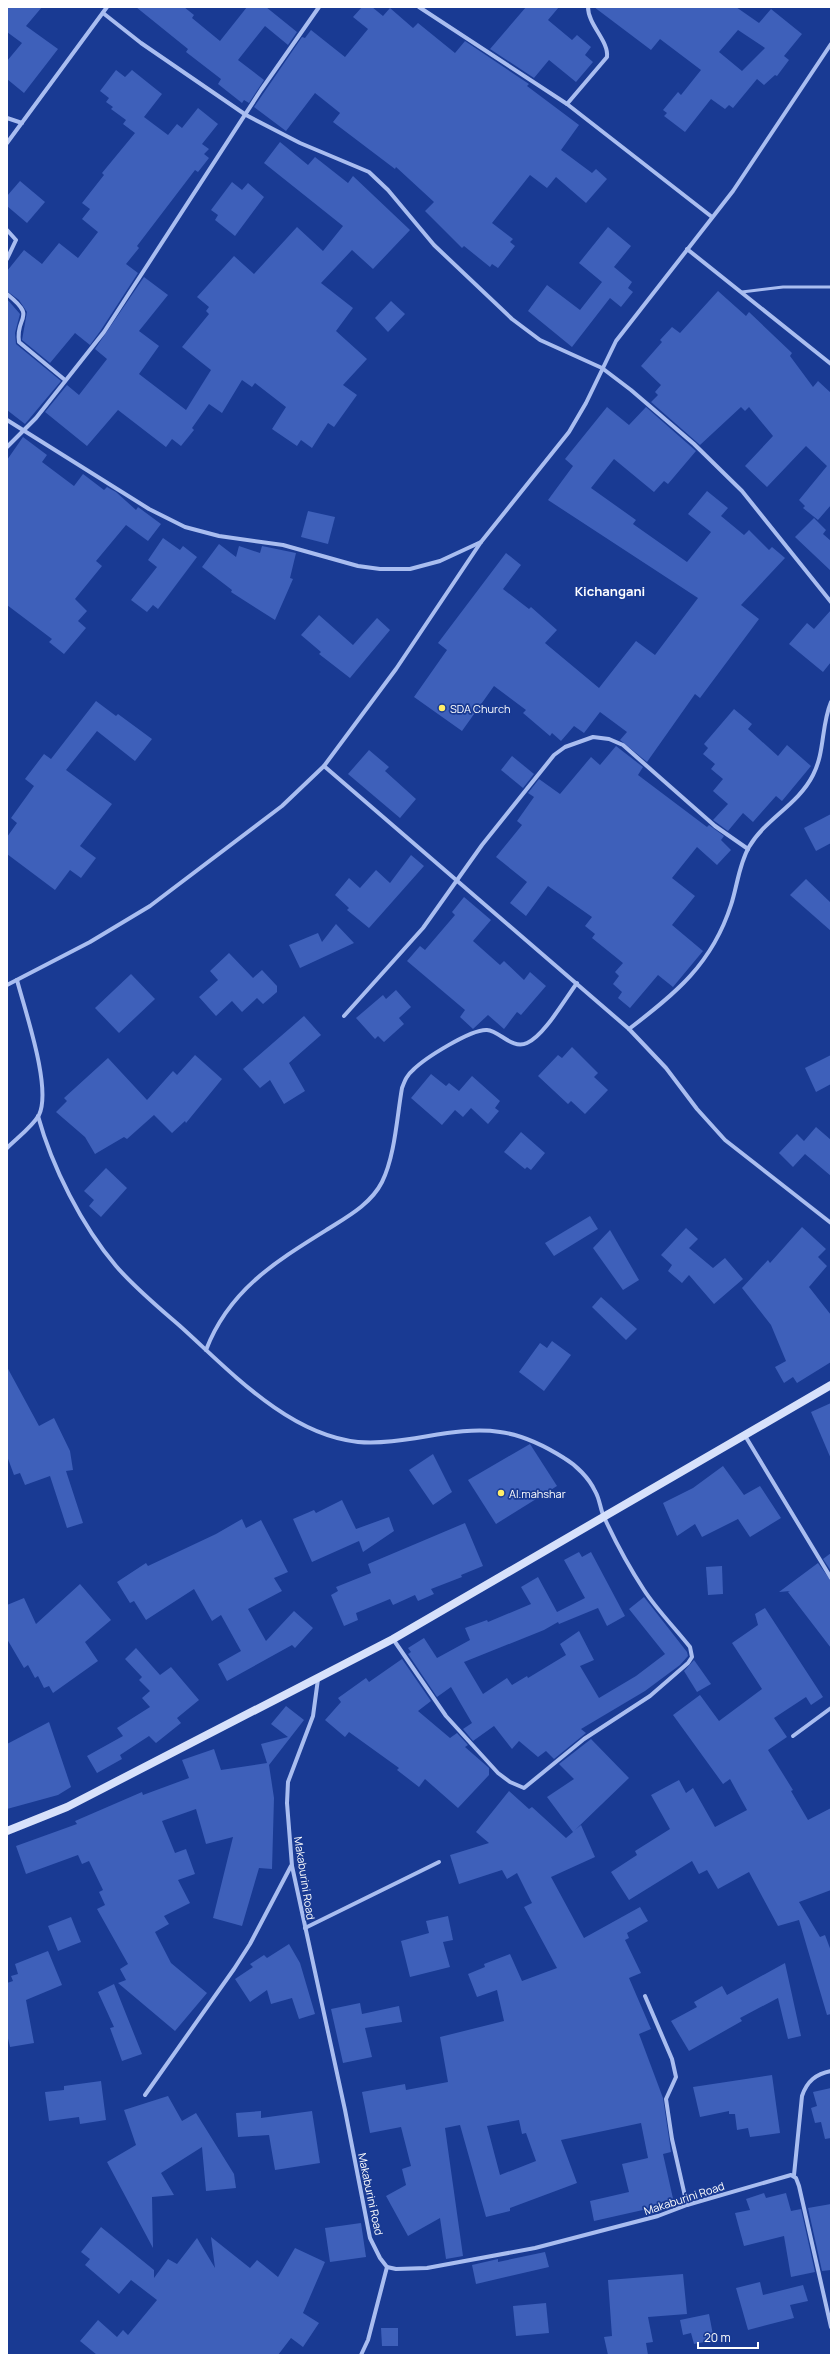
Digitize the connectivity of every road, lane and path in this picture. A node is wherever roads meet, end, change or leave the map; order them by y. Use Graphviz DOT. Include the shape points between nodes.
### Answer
graph roads {
  1 [pos="107,7"];
  2 [pos="319,7"];
  3 [pos="419,7"];
  4 [pos="588,7"];
  5 [pos="103,13"];
  6 [pos="831,44"];
  7 [pos="567,104"];
  8 [pos="246,115"];
  9 [pos="7,118"];
  10 [pos="22,123"];
  11 [pos="7,143"];
  12 [pos="712,218"];
  13 [pos="7,230"];
  14 [pos="687,249"];
  15 [pos="7,259"];
  16 [pos="831,287"];
  17 [pos="742,292"];
  18 [pos="7,294"];
  19 [pos="831,364"];
  20 [pos="602,368"];
  21 [pos="65,380"];
  22 [pos="7,420"];
  23 [pos="25,431"];
  24 [pos="7,447"];
  25 [pos="481,542"];
  26 [pos="831,602"];
  27 [pos="831,702"];
  28 [pos="324,766"];
  29 [pos="748,849"];
  30 [pos="456,881"];
  31 [pos="17,980"];
  32 [pos="577,983"];
  33 [pos="7,985"];
  34 [pos="344,1016"];
  35 [pos="629,1029"];
  36 [pos="38,1116"];
  37 [pos="7,1148"];
  38 [pos="831,1223"];
  39 [pos="206,1350"];
  40 [pos="831,1385"];
  41 [pos="744,1434"];
  42 [pos="603,1516"];
  43 [pos="831,1578"];
  44 [pos="393,1639"];
  45 [pos="318,1676"];
  46 [pos="831,1708"];
  47 [pos="793,1736"];
  48 [pos="7,1831"];
  49 [pos="439,1862"];
  50 [pos="292,1866"];
  51 [pos="305,1928"];
  52 [pos="645,1996"];
  53 [pos="831,2070"];
  54 [pos="145,2095"];
  55 [pos="794,2176"];
  56 [pos="687,2205"];
  57 [pos="387,2267"];
  58 [pos="831,2327"];
  59 [pos="360,2355"];
  1 -- 5 [label="street"];
  2 -- 8 [label="street"];
  3 -- 7 [label="street"];
  4 -- 7 [label="street" via="590,20 605,47 607,57"];
  5 -- 8 [label="street" via="141,43"];
  5 -- 10 [label="street"];
  6 -- 12 [label="street"];
  7 -- 12 [label="street"];
  8 -- 20 [label="street" via="300,143 369,172 388,190 434,245 512,319 540,340"];
  8 -- 21 [label="street" via="104,332"];
  9 -- 10 [label="street"];
  10 -- 11 [label="street"];
  12 -- 14 [label="street"];
  13 -- 15 [label="street" via="16,240"];
  14 -- 17 [label="street"];
  14 -- 20 [label="street" via="616,341"];
  16 -- 17 [label="lane"];
  17 -- 19 [label="street"];
  18 -- 21 [label="street" via="21,305 24,312 19,342"];
  20 -- 25 [label="street" via="569,432"];
  20 -- 26 [label="street" via="694,444 742,491"];
  21 -- 23 [label="street"];
  22 -- 23 [label="street"];
  23 -- 24 [label="street"];
  23 -- 25 [label="street" via="149,509 185,527 219,536 283,545 358,566 380,569 410,569 440,561"];
  25 -- 28 [label="street" via="396,669"];
  27 -- 29 [label="street" via="820,758 813,776 795,800 756,836"];
  28 -- 30 [label="street"];
  28 -- 31 [label="street" via="282,806 150,906 90,942"];
  29 -- 30 [label="street" via="715,826 623,745 609,739 593,737 565,747 554,755"];
  29 -- 35 [label="street" via="719,938 701,966 664,1002"];
  30 -- 32 [label="street"];
  30 -- 34 [label="street" via="423,928"];
  31 -- 33 [label="street"];
  31 -- 36 [label="street" via="41,1074 44,1094"];
  32 -- 35 [label="street"];
  32 -- 39 [label="street" via="540,1032 527,1043 515,1043 490,1030 480,1031 414,1069 406,1077 402,1088 388,1167 382,1183 351,1215 251,1281 221,1316"];
  35 -- 38 [label="street" via="666,1068 697,1109 725,1140"];
  36 -- 37 [label="street"];
  36 -- 39 [label="street" via="53,1163 111,1260 145,1296"];
  39 -- 42 [label="street" via="263,1400 298,1420 337,1437 357,1442 377,1442 445,1434 500,1432 521,1437 567,1460 582,1473 596,1492"];
  40 -- 41 [label="street"];
  41 -- 42 [label="street"];
  41 -- 43 [label="street"];
  42 -- 44 [label="street"];
  42 -- 44 [label="street" via="644,1590 690,1647 692,1656 688,1663 650,1696 584,1739 524,1788 498,1773 446,1716"];
  44 -- 45 [label="street"];
  45 -- 48 [label="street" via="212,1734 67,1807"];
  45 -- 50 [label="street, Makaburini Road" via="313,1716 288,1782 286,1803"];
  46 -- 47 [label="street"];
  49 -- 51 [label="street"];
  50 -- 51 [label="street, Makaburini Road"];
  50 -- 54 [label="street" via="238,1963"];
  51 -- 57 [label="street, Makaburini Road" via="346,2110 370,2238"];
  52 -- 56 [label="street" via="672,2059 676,2076 666,2099"];
  53 -- 55 [label="street" via="812,2078 804,2087"];
  55 -- 56 [label="street, Makaburini Road" via="780,2177"];
  55 -- 58 [label="street" via="799,2186"];
  56 -- 57 [label="street, Makaburini Road" via="658,2216 535,2248 427,2268"];
  57 -- 59 [label="street" via="368,2340"];
}
